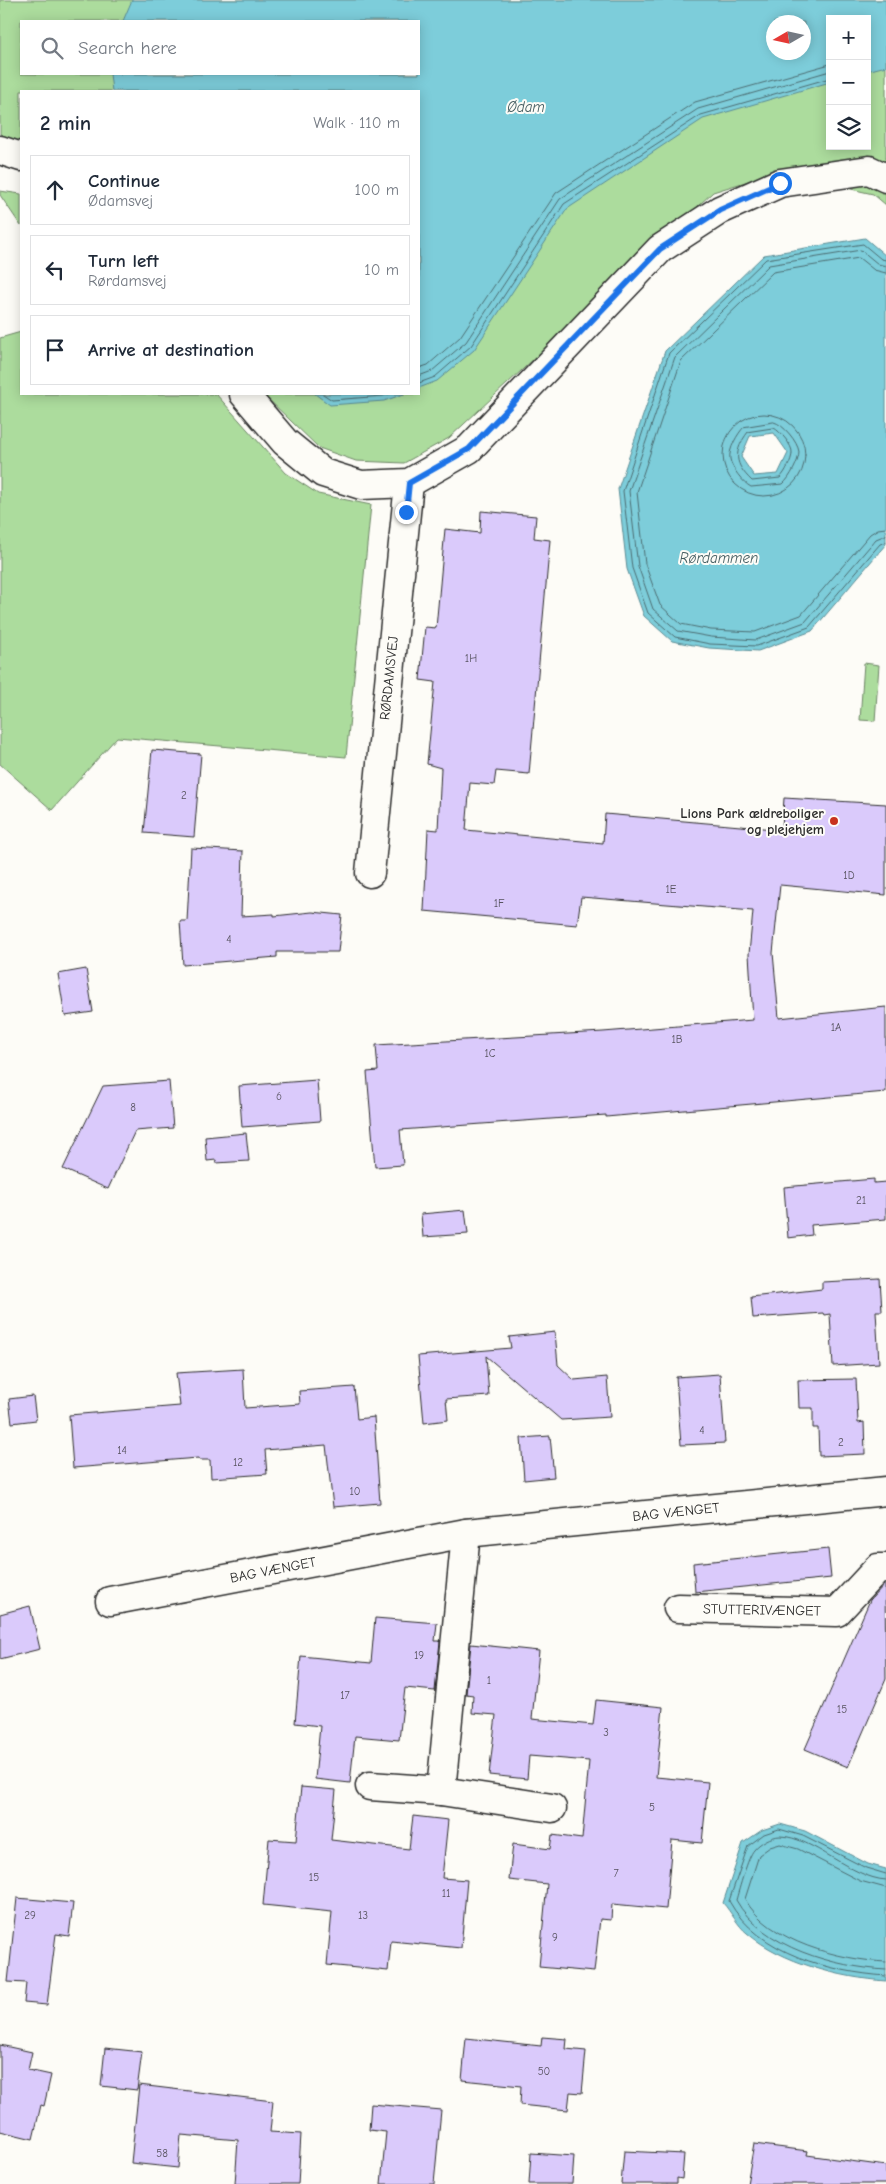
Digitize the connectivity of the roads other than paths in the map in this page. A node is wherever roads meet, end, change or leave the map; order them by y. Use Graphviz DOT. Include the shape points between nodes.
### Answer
graph roads {
  1 [pos="0,150"];
  2 [pos="20,157"];
  3 [pos="886,178"];
  4 [pos="245,395"];
  5 [pos="409,483"];
  6 [pos="370,873"];
  7 [pos="886,1491"];
  8 [pos="466,1533"];
  9 [pos="886,1568"];
  10 [pos="110,1601"];
  11 [pos="678,1608"];
  12 [pos="370,1786"];
  13 [pos="440,1791"];
  14 [pos="552,1808"];
  1 -- 2 [label="street"];
  3 -- 5 [label="street" via="869,170 780,183 720,210 660,249 469,449"];
  4 -- 5 [label="street" via="285,442 323,473 361,485"];
  5 -- 6 [label="street, RØRDAMSVEJ"];
  7 -- 8 [label="street, BAG VÆNGET"];
  8 -- 10 [label="street, BAG VÆNGET"];
  8 -- 13 [label="street"];
  9 -- 11 [label="street, STUTTERIVÆNGET" via="878,1568 837,1612"];
  12 -- 13 [label="street"];
  13 -- 14 [label="street"];
}
